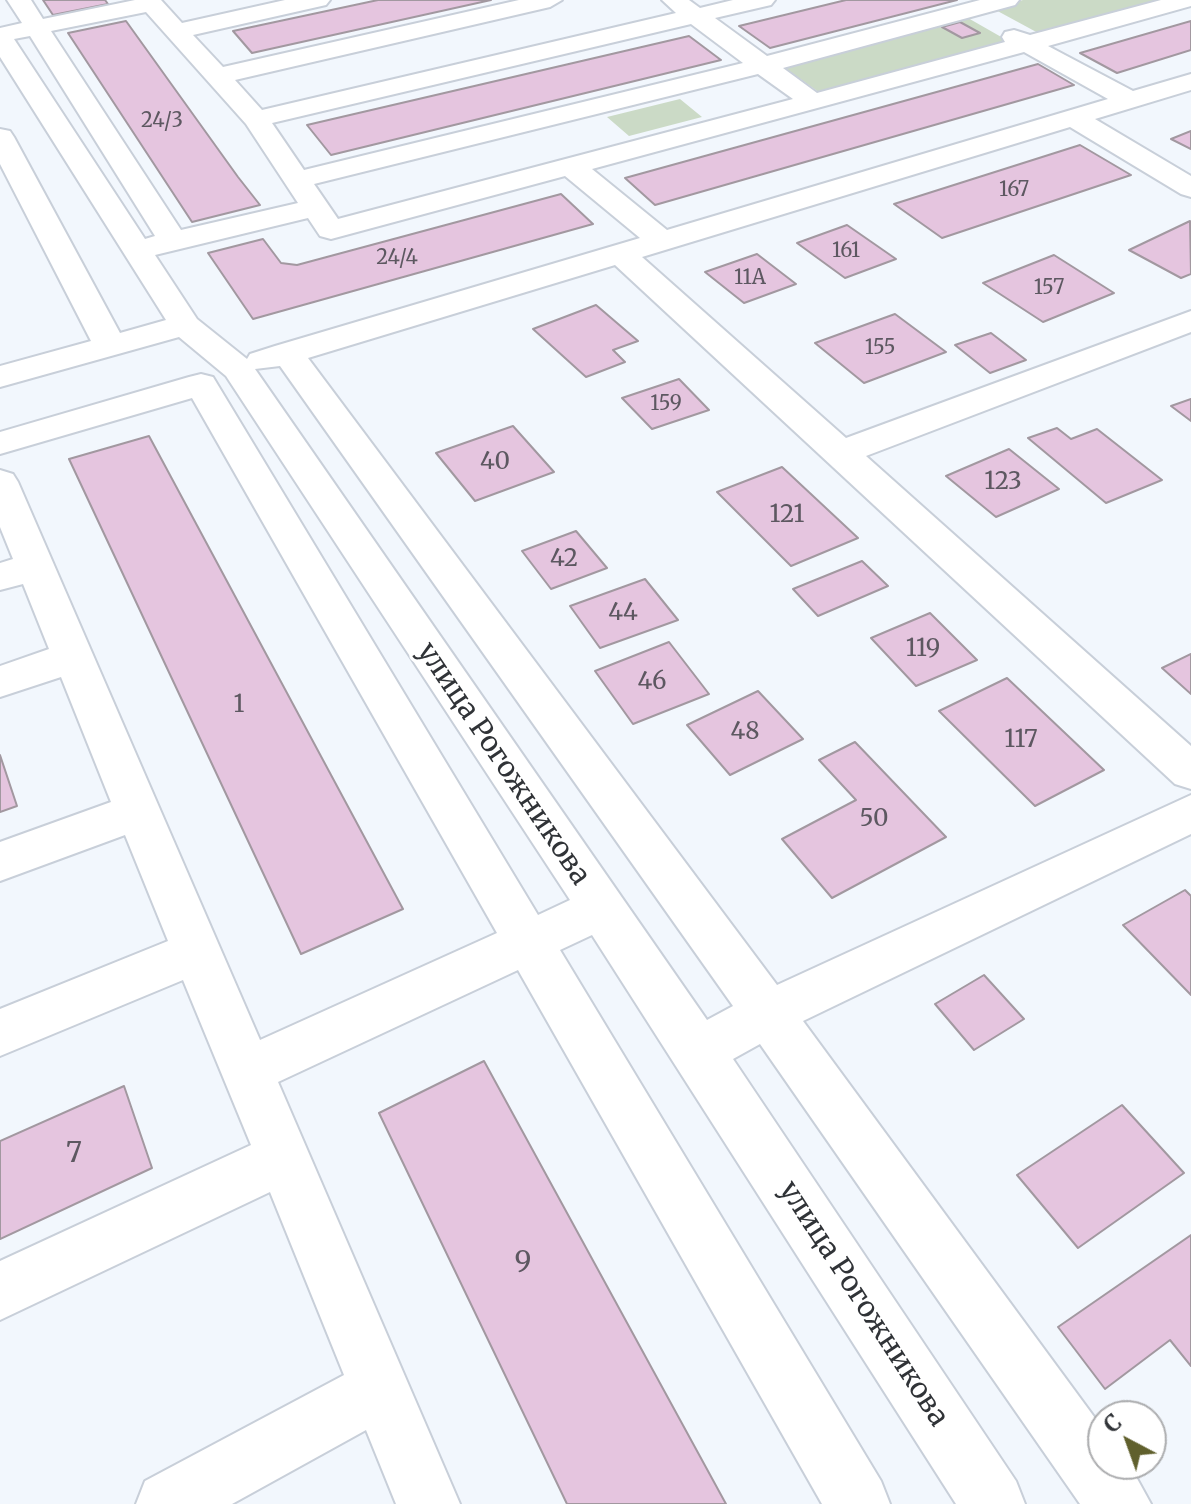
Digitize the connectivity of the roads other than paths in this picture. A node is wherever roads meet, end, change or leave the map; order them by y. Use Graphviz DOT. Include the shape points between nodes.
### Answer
graph roads {
  1 [pos="19,0"];
  2 [pos="318,0"];
  3 [pos="550,0"];
  4 [pos="674,0"];
  5 [pos="763,0"];
  6 [pos="1007,0"];
  7 [pos="1188,0"];
  8 [pos="150,2"];
  9 [pos="966,11"];
  10 [pos="696,16"];
  11 [pos="36,27"];
  12 [pos="177,31"];
  13 [pos="0,36"];
  14 [pos="1028,44"];
  15 [pos="764,65"];
  16 [pos="217,76"];
  17 [pos="29,81"];
  18 [pos="1191,82"];
  19 [pos="0,87"];
  20 [pos="1130,100"];
  21 [pos="813,102"];
  22 [pos="1074,118"];
  23 [pos="256,119"];
  24 [pos="0,137"];
  25 [pos="571,167"];
  26 [pos="297,180"];
  27 [pos="1191,188"];
  28 [pos="315,208"];
  29 [pos="663,241"];
  30 [pos="155,245"];
  31 [pos="622,255"];
  32 [pos="1191,321"];
  33 [pos="185,325"];
  34 [pos="110,346"];
  35 [pos="287,353"];
  36 [pos="0,377"];
  37 [pos="220,377"];
  38 [pos="0,443"];
  39 [pos="840,453"];
  40 [pos="0,482"];
  41 [pos="17,572"];
  42 [pos="72,657"];
  43 [pos="0,682"];
  44 [pos="1191,772"];
  45 [pos="137,811"];
  46 [pos="1191,813"];
  47 [pos="0,862"];
  48 [pos="602,908"];
  49 [pos="527,942"];
  50 [pos="196,952"];
  51 [pos="768,1013"];
  52 [pos="0,1033"];
  53 [pos="698,1051"];
  54 [pos="247,1071"];
  55 [pos="283,1158"];
  56 [pos="0,1291"];
  57 [pos="380,1389"];
  58 [pos="168,1504"];
  59 [pos="428,1504"];
  60 [pos="858,1504"];
  61 [pos="993,1504"];
  62 [pos="1119,1504"];
  1 -- 11 [label="street"];
  2 -- 12 [label="street"];
  3 -- 16 [label="street"];
  4 -- 10 [label="street"];
  5 -- 10 [label="street"];
  6 -- 9 [label="street"];
  7 -- 14 [label="street"];
  8 -- 11 [label="street"];
  8 -- 12 [label="street"];
  9 -- 14 [label="street"];
  9 -- 15 [label="street"];
  10 -- 15 [label="street"];
  10 -- 23 [label="street"];
  11 -- 13 [label="street"];
  11 -- 30 [label="street"];
  12 -- 16 [label="street"];
  13 -- 17 [label="street, улица Рогожникова"];
  14 -- 20 [label="street"];
  14 -- 21 [label="street"];
  15 -- 21 [label="street"];
  15 -- 26 [label="street"];
  16 -- 23 [label="street"];
  17 -- 19 [label="street"];
  17 -- 30 [label="street, улица Рогожникова"];
  18 -- 20 [label="street"];
  20 -- 22 [label="street"];
  21 -- 25 [label="street"];
  22 -- 27 [label="street"];
  22 -- 29 [label="street"];
  23 -- 26 [label="street"];
  24 -- 34 [label="street"];
  25 -- 28 [label="street" via="331,230"];
  25 -- 29 [label="street"];
  26 -- 28 [label="street"];
  28 -- 30 [label="street"];
  29 -- 31 [label="street"];
  30 -- 33 [label="street, улица Рогожникова"];
  31 -- 35 [label="street"];
  31 -- 39 [label="street"];
  32 -- 39 [label="street"];
  33 -- 34 [label="street"];
  33 -- 37 [label="street, улица Рогожникова"];
  34 -- 36 [label="street"];
  35 -- 37 [label="street"];
  35 -- 51 [label="street"];
  37 -- 38 [label="street"];
  37 -- 48 [label="street, улица Рогожникова"];
  37 -- 49 [label="street"];
  39 -- 44 [label="street"];
  40 -- 41 [label="street"];
  41 -- 42 [label="street"];
  42 -- 43 [label="street"];
  42 -- 45 [label="street"];
  45 -- 47 [label="street"];
  45 -- 50 [label="street"];
  46 -- 51 [label="street"];
  48 -- 49 [label="street"];
  48 -- 53 [label="street, улица Рогожникова"];
  49 -- 54 [label="street"];
  49 -- 60 [label="street"];
  50 -- 52 [label="street"];
  50 -- 54 [label="street"];
  51 -- 53 [label="street"];
  51 -- 62 [label="street"];
  53 -- 61 [label="street, улица Рогожникова"];
  54 -- 55 [label="street"];
  55 -- 56 [label="street"];
  55 -- 57 [label="street"];
  57 -- 58 [label="street"];
  57 -- 59 [label="street"];
}
